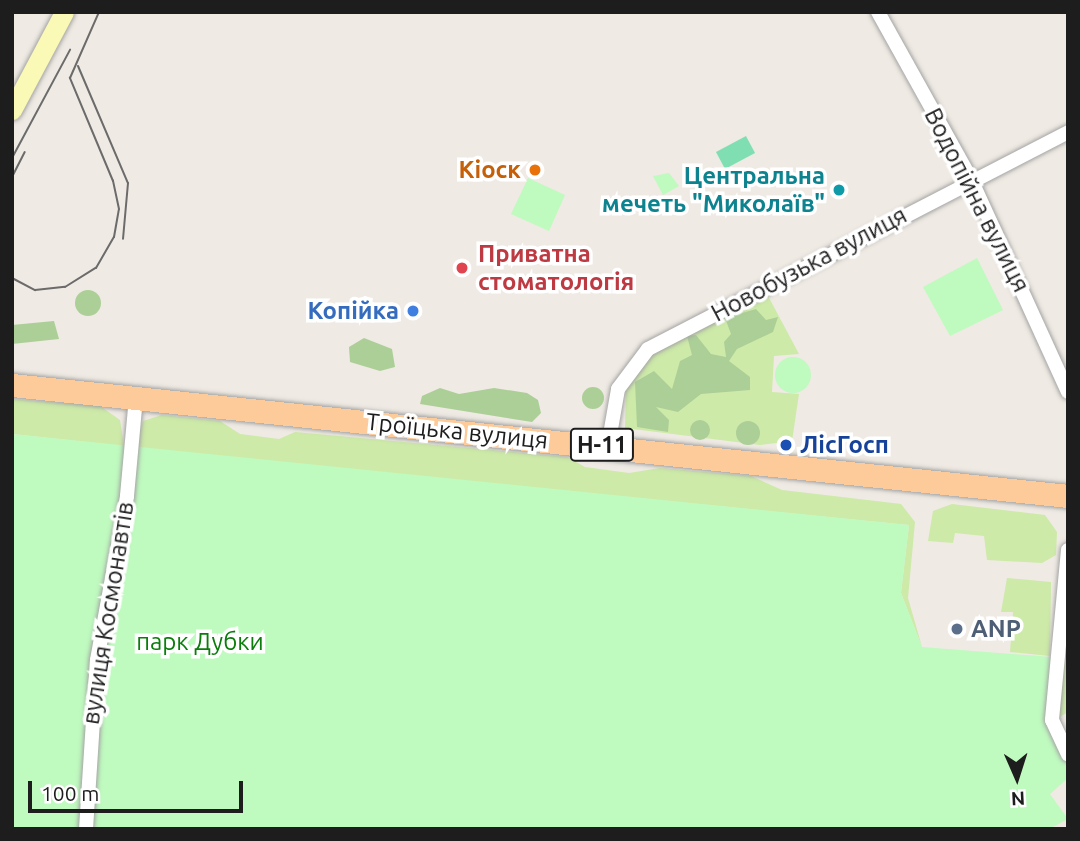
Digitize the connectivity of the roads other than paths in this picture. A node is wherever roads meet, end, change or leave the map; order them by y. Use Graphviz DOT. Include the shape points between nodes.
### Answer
graph roads {
  1 [pos="64,12"];
  2 [pos="878,12"];
  3 [pos="12,110"];
  4 [pos="1068,132"];
  5 [pos="970,177"];
  6 [pos="12,385"];
  7 [pos="1068,392"];
  8 [pos="136,397"];
  9 [pos="608,446"];
  10 [pos="1068,496"];
  11 [pos="1068,550"];
  12 [pos="1068,755"];
  13 [pos="86,829"];
  1 -- 3 [label="main road"];
  2 -- 5 [label="street, Водопійна вулиця"];
  4 -- 5 [label="street, Новобузька вулиця"];
  5 -- 7 [label="street, Водопійна вулиця"];
  5 -- 9 [label="street, Новобузька вулиця" via="648,349 618,389"];
  6 -- 8 [label="main road, Троїцька вулиця / Н-11"];
  8 -- 9 [label="main road, Троїцька вулиця / Н-11"];
  8 -- 13 [label="street, вулиця Космонавтів" via="127,496 96,660"];
  9 -- 10 [label="main road, Троїцька вулиця / Н-11"];
  11 -- 12 [label="street" via="1052,720"];
}
